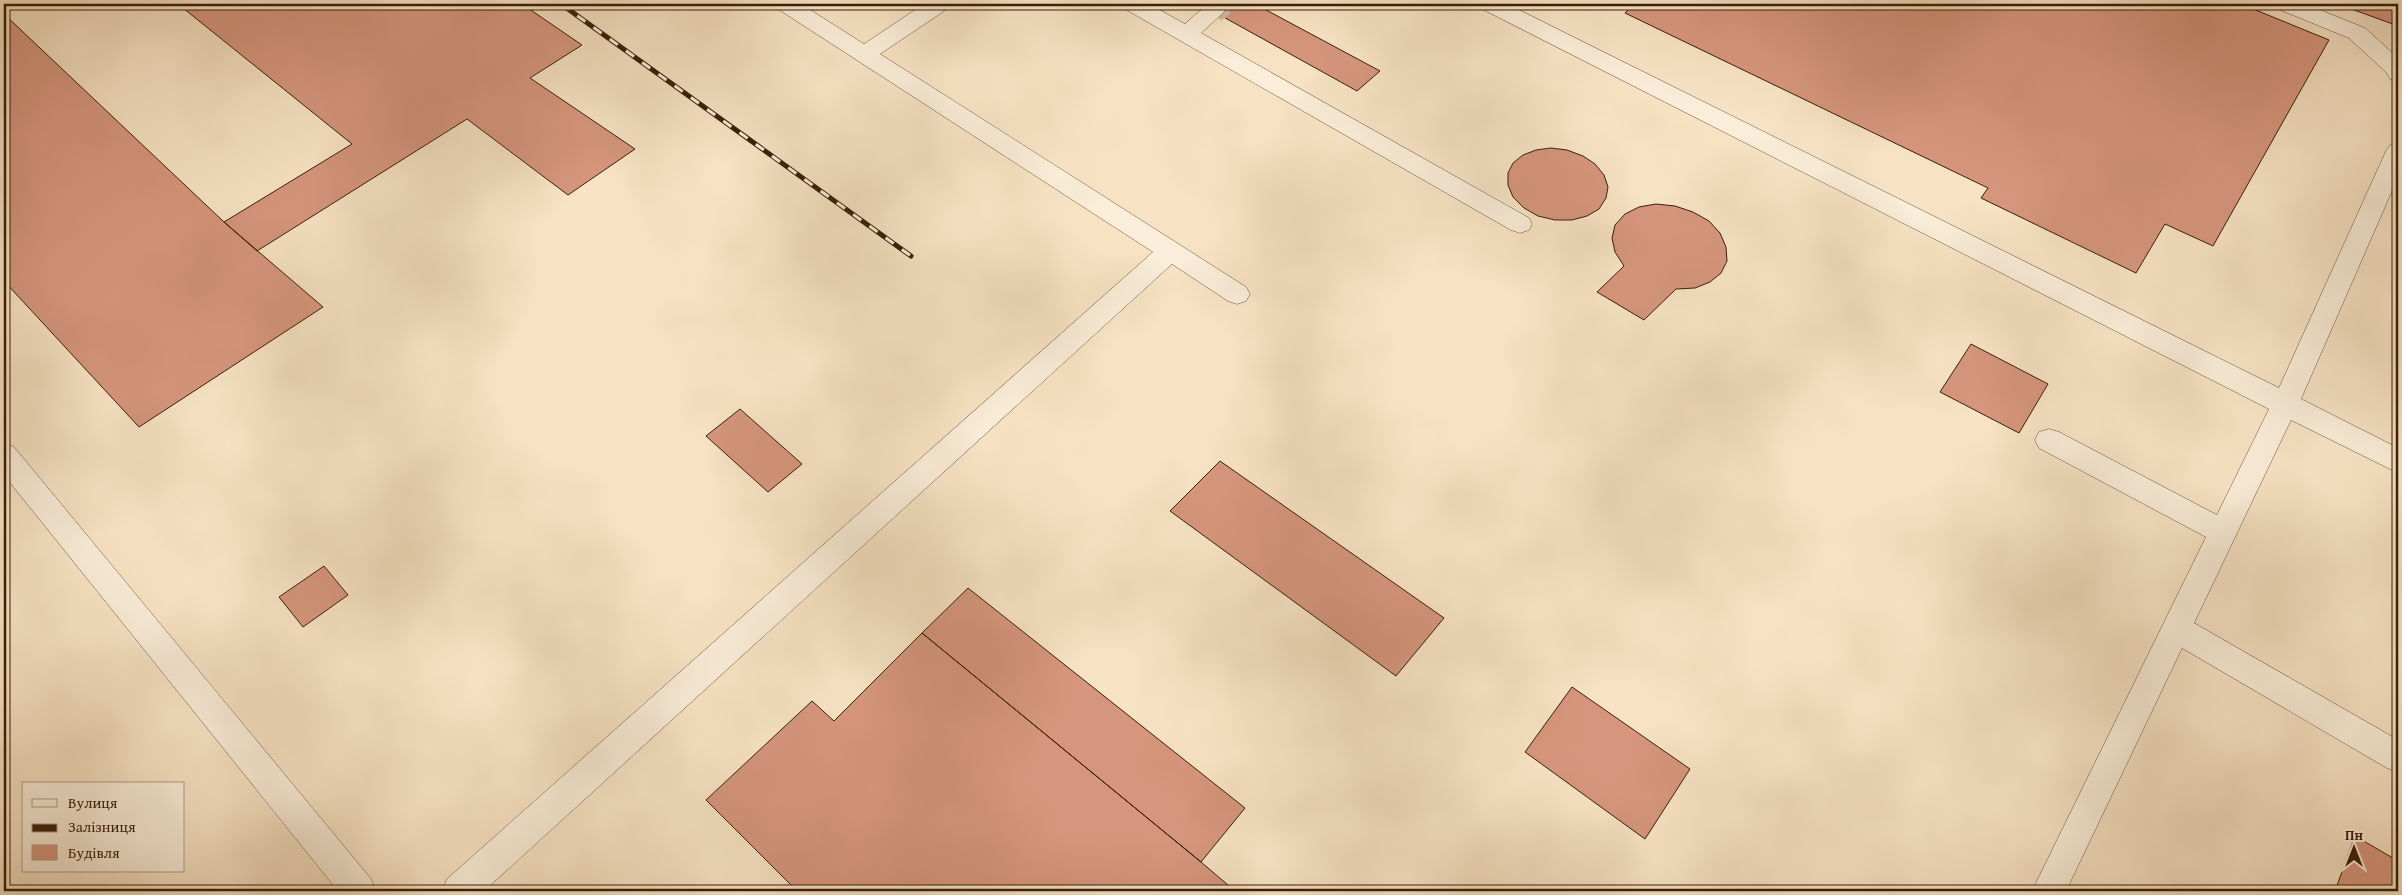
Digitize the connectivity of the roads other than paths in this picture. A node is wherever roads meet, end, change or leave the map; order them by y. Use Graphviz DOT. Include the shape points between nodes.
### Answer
graph roads {
  1 [pos="786,4"];
  2 [pos="939,4"];
  3 [pos="1133,4"];
  4 [pos="1490,4"];
  5 [pos="2286,4"];
  6 [pos="1214,11"];
  7 [pos="1186,34"];
  8 [pos="865,54"];
  9 [pos="2398,74"];
  10 [pos="2398,151"];
  11 [pos="1520,224"];
  12 [pos="1170,251"];
  13 [pos="1237,294"];
  14 [pos="2285,404"];
  15 [pos="2049,440"];
  16 [pos="4,455"];
  17 [pos="2398,461"];
  18 [pos="2223,532"];
  19 [pos="2176,628"];
  20 [pos="2398,758"];
  21 [pos="359,891"];
  22 [pos="460,891"];
  23 [pos="2050,891"];
  1 -- 8 [label="lane"];
  2 -- 8 [label="lane"];
  3 -- 7 [label="lane"];
  4 -- 14 [label="lane"];
  5 -- 9 [label="lane" via="2358,33"];
  6 -- 7 [label="lane"];
  7 -- 11 [label="lane"];
  8 -- 12 [label="lane"];
  10 -- 14 [label="lane"];
  12 -- 13 [label="lane"];
  12 -- 22 [label="lane"];
  14 -- 17 [label="lane"];
  14 -- 18 [label="lane"];
  15 -- 18 [label="lane"];
  16 -- 21 [label="lane"];
  18 -- 19 [label="lane"];
  19 -- 20 [label="lane"];
  19 -- 23 [label="lane"];
}
